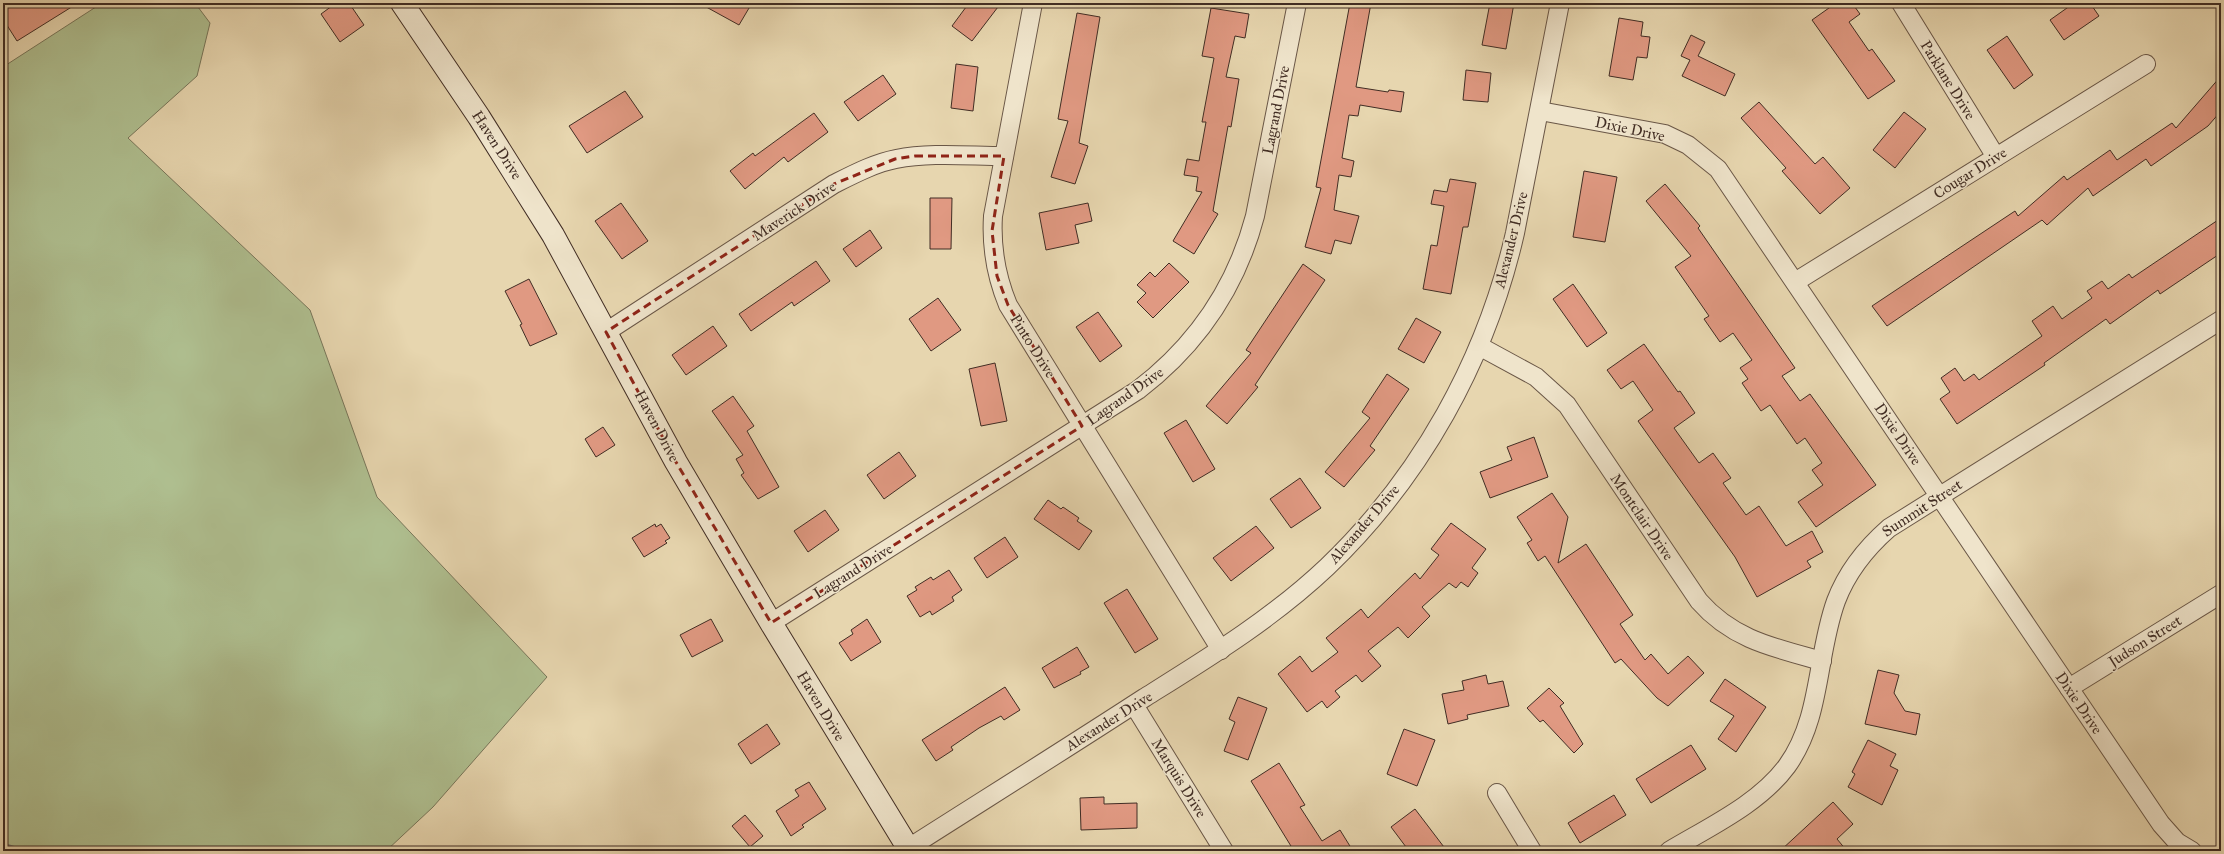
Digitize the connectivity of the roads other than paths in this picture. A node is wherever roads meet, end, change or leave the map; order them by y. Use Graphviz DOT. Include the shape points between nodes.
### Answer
graph roads {
  1 [pos="402,3"];
  2 [pos="1033,3"];
  3 [pos="1297,3"];
  4 [pos="1560,3"];
  5 [pos="1901,3"];
  6 [pos="2146,64"];
  7 [pos="1540,111"];
  8 [pos="1004,156"];
  9 [pos="1996,157"];
  10 [pos="1795,282"];
  11 [pos="2221,320"];
  12 [pos="606,332"];
  13 [pos="1479,346"];
  14 [pos="1082,426"];
  15 [pos="1940,496"];
  16 [pos="2221,594"];
  17 [pos="771,623"];
  18 [pos="1221,650"];
  19 [pos="1822,661"];
  20 [pos="2070,688"];
  21 [pos="1134,705"];
  22 [pos="1497,794"];
  23 [pos="907,850"];
  24 [pos="1224,851"];
  25 [pos="1532,851"];
  26 [pos="1669,851"];
  27 [pos="2192,851"];
  1 -- 12 [label="street, Haven Drive" via="527,192"];
  2 -- 8 [label="street, Pinto Drive"];
  3 -- 14 [label="street, Lagrand Drive" via="1256,216 1231,282 1206,323 1175,360 1138,390"];
  4 -- 7 [label="street, Alexander Drive"];
  5 -- 9 [label="street, Parklane Drive"];
  6 -- 9 [label="street, Cougar Drive"];
  7 -- 10 [label="street, Dixie Drive" via="1665,134 1693,149 1709,160 1727,180"];
  7 -- 13 [label="street, Alexander Drive" via="1507,267"];
  8 -- 12 [label="street, Maverick Drive" via="915,156 895,159 855,174 834,184"];
  8 -- 14 [label="street, Pinto Drive" via="992,231 997,276 1008,305"];
  9 -- 10 [label="street, Cougar Drive"];
  10 -- 15 [label="street, Dixie Drive"];
  11 -- 15 [label="street, Summit Street"];
  12 -- 17 [label="street, Haven Drive" via="676,462"];
  13 -- 18 [label="street, Alexander Drive" via="1431,439 1405,477 1367,524 1336,558 1299,591"];
  13 -- 19 [label="street, Montclair Drive" via="1531,373 1567,405 1699,601 1716,618 1740,635 1757,642"];
  14 -- 17 [label="street, Lagrand Drive"];
  14 -- 18 [label="street, Pinto Drive"];
  15 -- 19 [label="street, Summit Street" via="1889,528 1875,540 1852,569 1836,603"];
  15 -- 20 [label="street, Dixie Drive"];
  16 -- 20 [label="street, Judson Street"];
  17 -- 23 [label="street, Haven Drive"];
  18 -- 21 [label="street, Alexander Drive"];
  19 -- 26 [label="street, Summit Street" via="1806,731 1786,767 1759,794"];
  20 -- 27 [label="street, Dixie Drive" via="2168,834"];
  21 -- 23 [label="street, Alexander Drive"];
  21 -- 24 [label="street, Marquis Drive"];
  22 -- 25 [label="street"];
}
